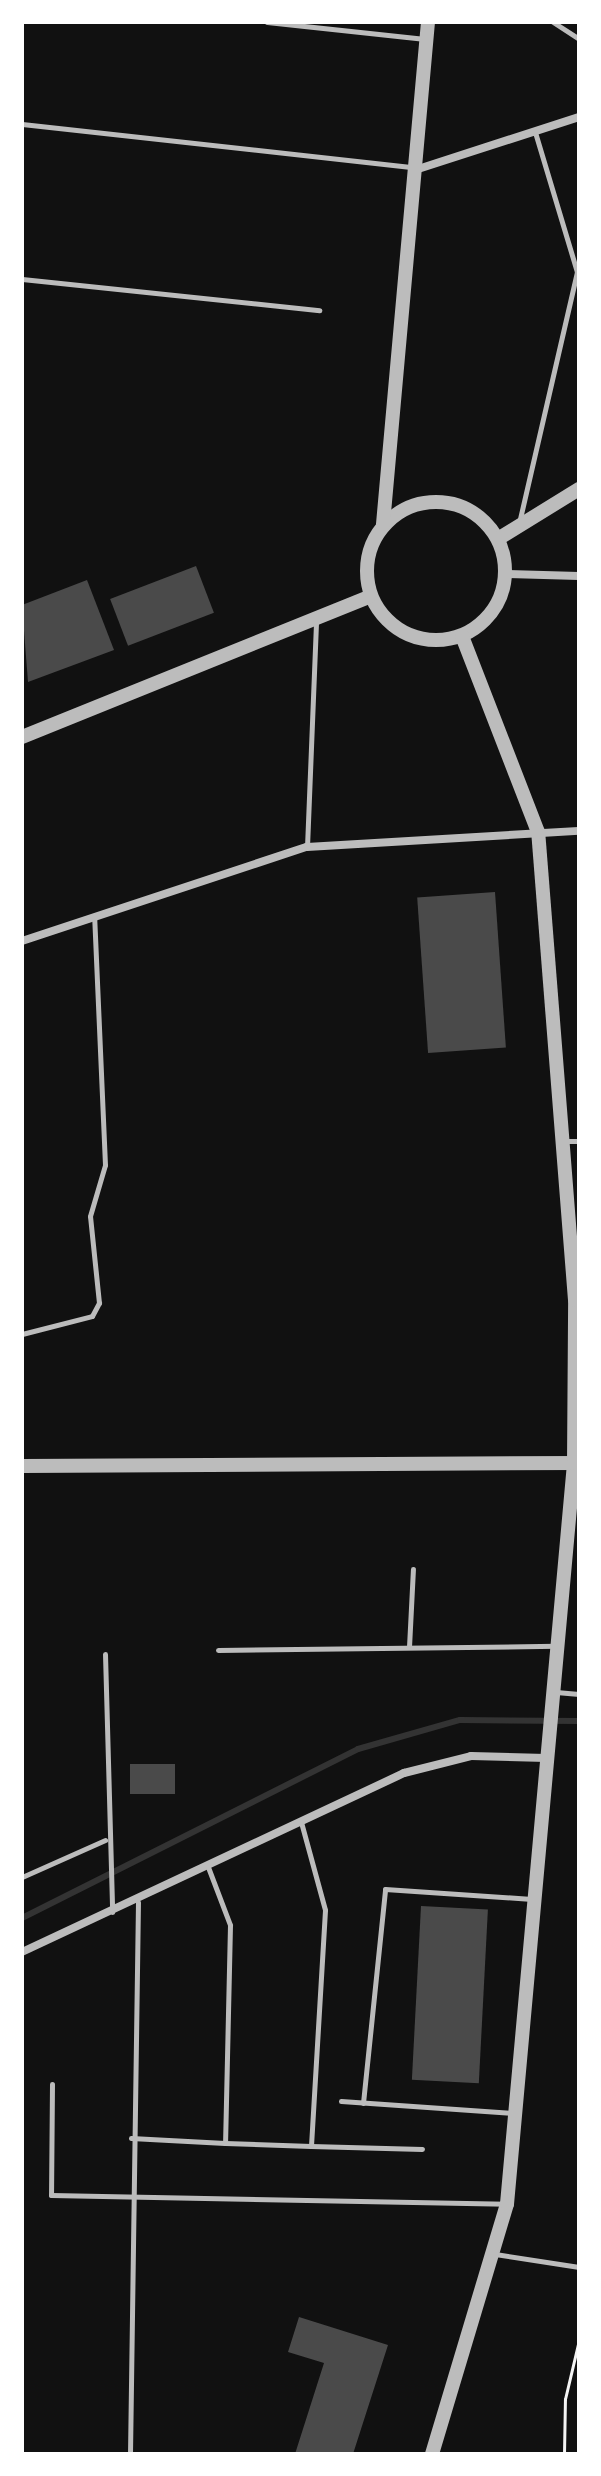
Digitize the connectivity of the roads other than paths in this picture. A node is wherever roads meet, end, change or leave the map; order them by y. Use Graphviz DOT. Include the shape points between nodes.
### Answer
graph roads {
  1 [pos="267,22"];
  2 [pos="428,22"];
  3 [pos="553,22"];
  4 [pos="427,39"];
  5 [pos="579,39"];
  6 [pos="579,117"];
  7 [pos="22,124"];
  8 [pos="535,132"];
  9 [pos="415,170"];
  10 [pos="571,255"];
  11 [pos="579,257"];
  12 [pos="22,279"];
  13 [pos="319,310"];
  14 [pos="579,489"];
  15 [pos="383,524"];
  16 [pos="518,528"];
  17 [pos="501,537"];
  18 [pos="507,574"];
  19 [pos="579,576"];
  20 [pos="369,597"];
  21 [pos="316,618"];
  22 [pos="462,636"];
  23 [pos="22,737"];
  24 [pos="579,831"];
  25 [pos="538,832"];
  26 [pos="307,847"];
  27 [pos="94,917"];
  28 [pos="22,941"];
  29 [pos="572,1141"];
  30 [pos="577,1300"];
  31 [pos="22,1334"];
  32 [pos="577,1463"];
  33 [pos="22,1466"];
  34 [pos="413,1569"];
  35 [pos="557,1646"];
  36 [pos="409,1647"];
  37 [pos="218,1650"];
  38 [pos="105,1654"];
  39 [pos="579,1694"];
  40 [pos="553,1698"];
  41 [pos="547,1752"];
  42 [pos="301,1822"];
  43 [pos="105,1840"];
  44 [pos="208,1867"];
  45 [pos="22,1877"];
  46 [pos="532,1899"];
  47 [pos="138,1902"];
  48 [pos="113,1913"];
  49 [pos="22,1952"];
  50 [pos="52,2084"];
  51 [pos="341,2101"];
  52 [pos="363,2103"];
  53 [pos="514,2113"];
  54 [pos="131,2138"];
  55 [pos="225,2143"];
  56 [pos="311,2146"];
  57 [pos="422,2149"];
  58 [pos="131,2192"];
  59 [pos="507,2204"];
  60 [pos="494,2254"];
  61 [pos="579,2267"];
  62 [pos="130,2454"];
  63 [pos="432,2454"];
  1 -- 4 [label="lane"];
  2 -- 4 [label="street"];
  3 -- 5 [label="lane"];
  4 -- 9 [label="street"];
  6 -- 8 [label="street"];
  7 -- 9 [label="lane" via="399,161"];
  8 -- 9 [label="street"];
  8 -- 10 [label="lane"];
  9 -- 15 [label="street"];
  10 -- 11 [label="lane"];
  10 -- 16 [label="lane" via="577,272"];
  12 -- 13 [label="lane"];
  14 -- 16 [label="street"];
  15 -- 17 [label="street" via="415,507 457,507"];
  15 -- 20 [label="street" via="365,564"];
  16 -- 17 [label="street"];
  17 -- 18 [label="street"];
  18 -- 19 [label="street"];
  18 -- 22 [label="street" via="488,616"];
  20 -- 21 [label="street"];
  20 -- 22 [label="street" via="407,635"];
  21 -- 23 [label="street"];
  21 -- 26 [label="lane"];
  22 -- 25 [label="street"];
  24 -- 25 [label="street"];
  25 -- 26 [label="street"];
  25 -- 29 [label="street"];
  26 -- 27 [label="street"];
  27 -- 28 [label="street"];
  27 -- 31 [label="lane" via="105,1165 90,1216 99,1303 92,1316"];
  29 -- 30 [label="street"];
  30 -- 32 [label="street"];
  32 -- 33 [label="street"];
  32 -- 35 [label="street"];
  34 -- 36 [label="lane"];
  35 -- 36 [label="lane"];
  35 -- 40 [label="street"];
  36 -- 37 [label="lane"];
  38 -- 43 [label="lane"];
  39 -- 40 [label="lane"];
  40 -- 41 [label="street"];
  41 -- 42 [label="street" via="441,1761"];
  41 -- 46 [label="street"];
  42 -- 44 [label="street"];
  42 -- 56 [label="lane" via="325,1910"];
  43 -- 45 [label="lane"];
  43 -- 48 [label="lane"];
  44 -- 47 [label="street"];
  44 -- 55 [label="lane" via="230,1925"];
  46 -- 52 [label="lane" via="385,1889"];
  46 -- 53 [label="street"];
  47 -- 48 [label="street"];
  47 -- 54 [label="lane"];
  48 -- 49 [label="street"];
  50 -- 58 [label="lane" via="51,2195"];
  51 -- 52 [label="lane"];
  52 -- 53 [label="lane"];
  53 -- 59 [label="street"];
  54 -- 55 [label="lane"];
  54 -- 58 [label="lane"];
  55 -- 56 [label="lane"];
  56 -- 57 [label="lane"];
  58 -- 59 [label="lane"];
  58 -- 62 [label="lane"];
  59 -- 60 [label="street"];
  60 -- 61 [label="lane"];
  60 -- 63 [label="street"];
}
